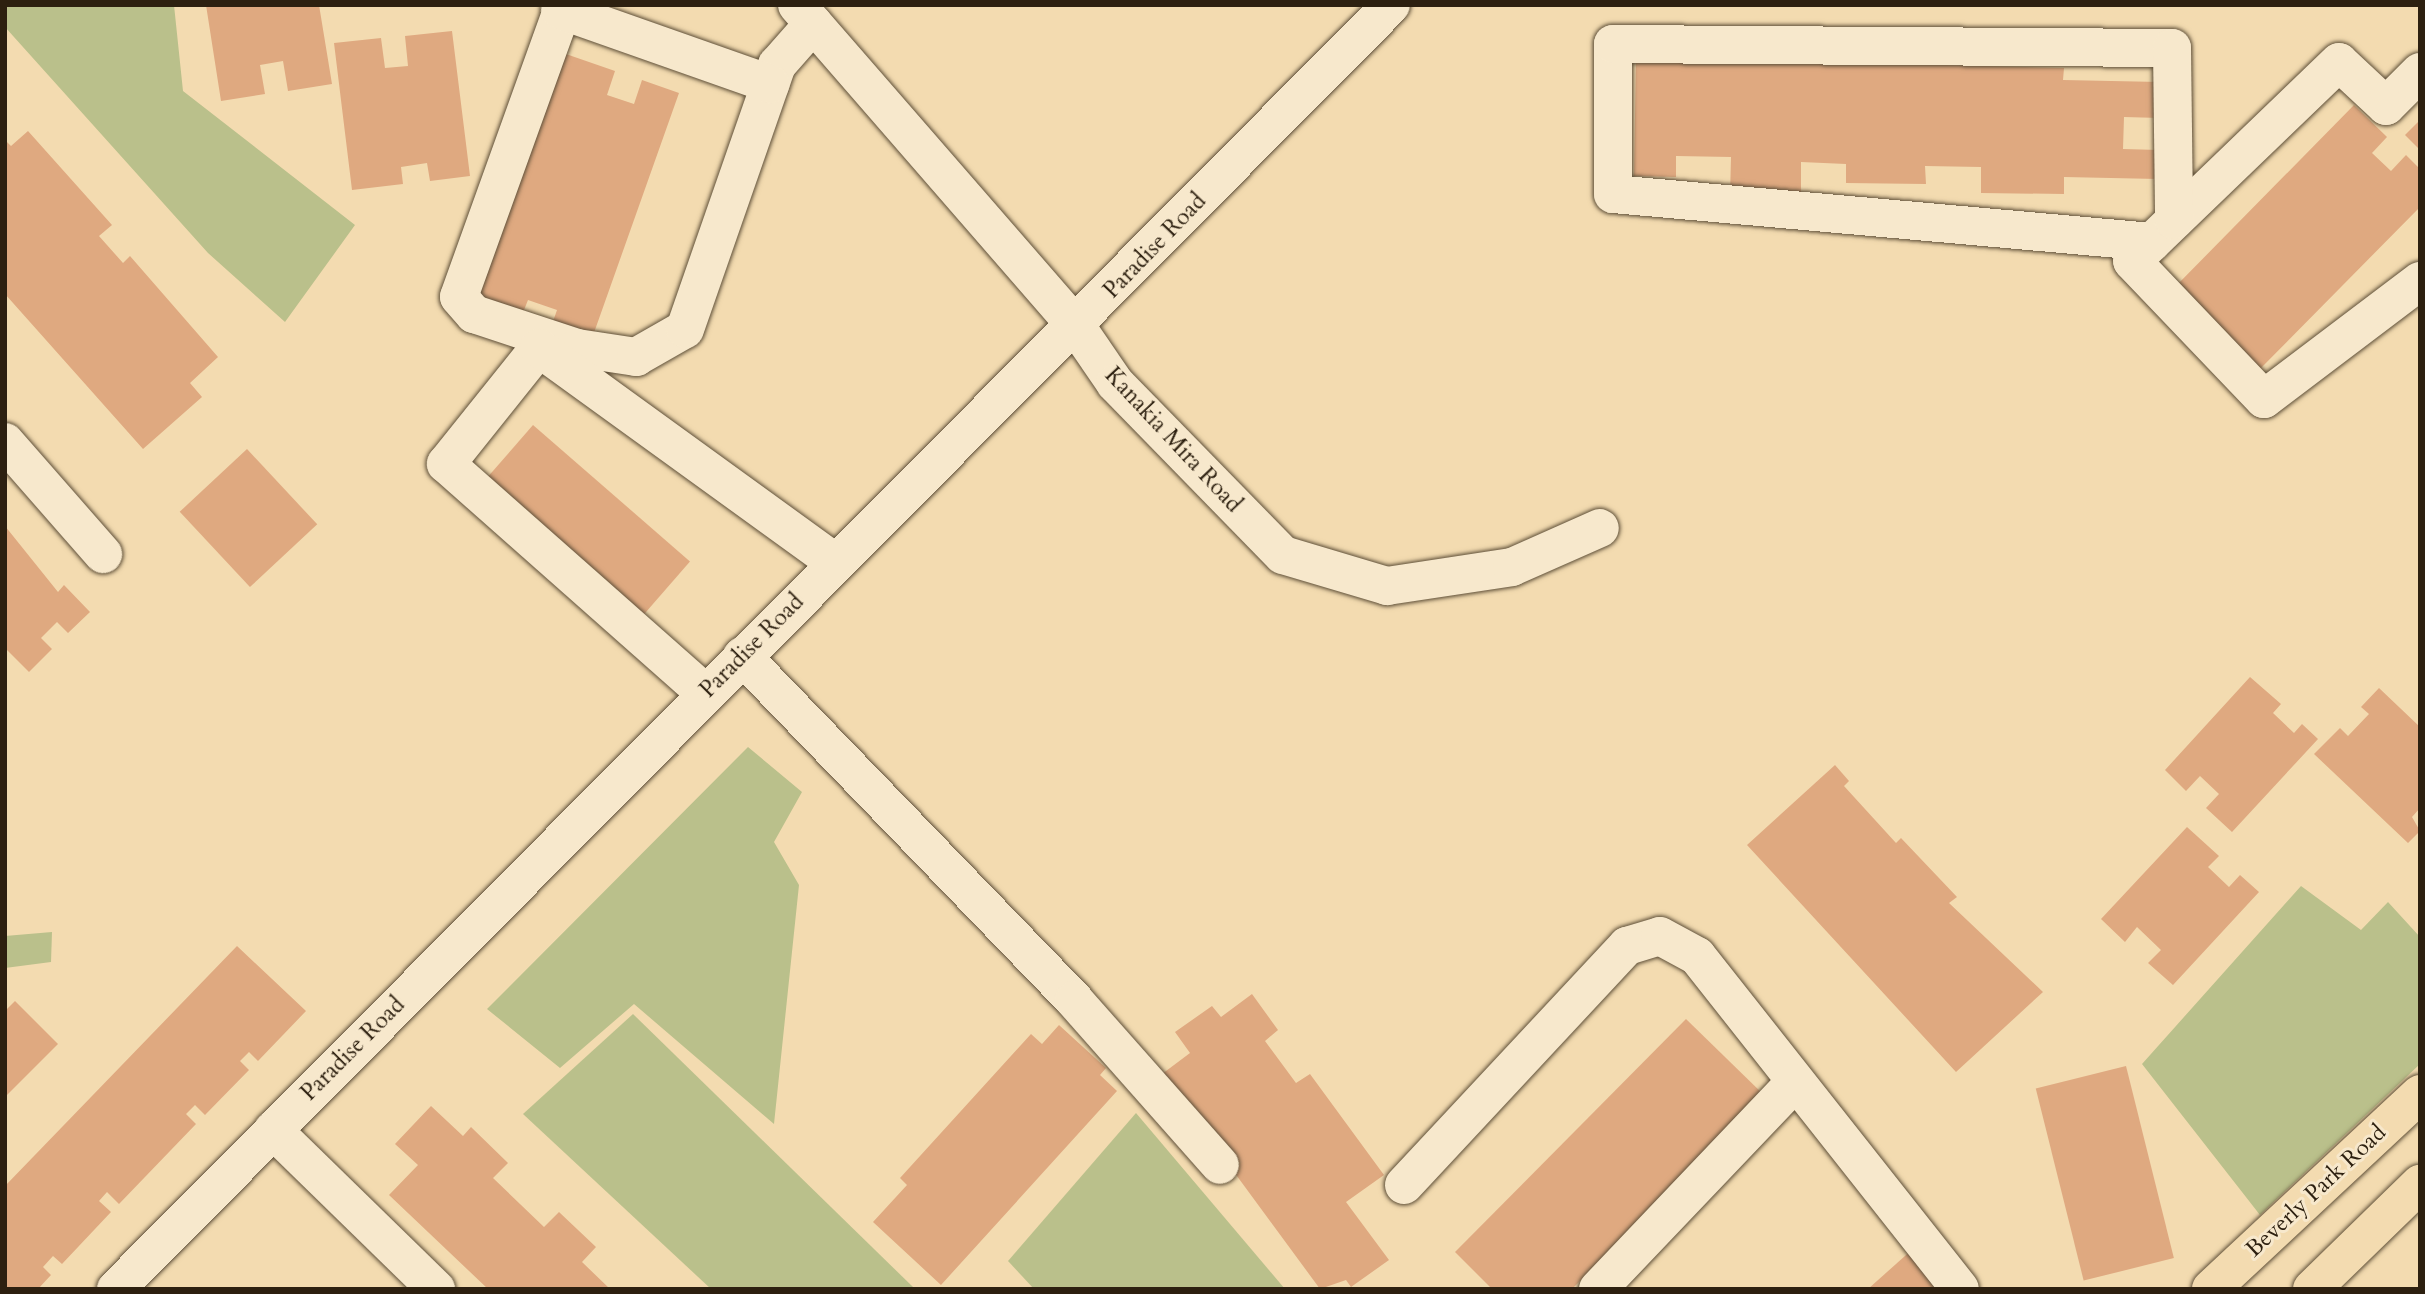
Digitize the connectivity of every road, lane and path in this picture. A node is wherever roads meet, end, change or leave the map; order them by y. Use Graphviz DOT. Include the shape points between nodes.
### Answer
graph roads {
  1 [pos="1391,5"];
  2 [pos="562,8"];
  3 [pos="805,15"];
  4 [pos="2420,72"];
  5 [pos="770,84"];
  6 [pos="2163,231"];
  7 [pos="2420,281"];
  8 [pos="1076,327"];
  9 [pos="8,451"];
  10 [pos="1600,528"];
  11 [pos="103,554"];
  12 [pos="835,562"];
  13 [pos="742,656"];
  14 [pos="705,693"];
  15 [pos="1794,1083"];
  16 [pos="2420,1094"];
  17 [pos="273,1130"];
  18 [pos="1220,1165"];
  19 [pos="2420,1184"];
  20 [pos="1404,1185"];
  21 [pos="116,1289"];
  22 [pos="436,1289"];
  23 [pos="1598,1289"];
  24 [pos="1960,1289"];
  25 [pos="2211,1289"];
  26 [pos="2312,1289"];
  1 -- 8 [label="street, Paradise Road"];
  2 -- 5 [label="street"];
  2 -- 5 [label="street" via="459,297 474,314 577,348 636,357 666,344 685,329"];
  3 -- 5 [label="street"];
  3 -- 8 [label="street, Kanakia Mira Road"];
  4 -- 6 [label="street" via="2386,106 2339,62"];
  6 -- 6 [label="street" via="2172,48 1613,44 1613,194"];
  6 -- 7 [label="street" via="2132,261 2264,399"];
  8 -- 10 [label="street, Kanakia Mira Road" via="1115,383 1283,555 1387,586 1512,567"];
  8 -- 12 [label="street, Paradise Road"];
  9 -- 11 [label="street"];
  12 -- 13 [label="street, Paradise Road"];
  12 -- 14 [label="street" via="539,348 446,464"];
  13 -- 14 [label="street, Paradise Road"];
  13 -- 18 [label="street" via="1009,938 1074,1000"];
  14 -- 17 [label="street, Paradise Road"];
  15 -- 20 [label="street" via="1697,956 1660,936 1627,946"];
  15 -- 23 [label="street"];
  15 -- 24 [label="street"];
  16 -- 25 [label="main road, Beverly Park Road"];
  17 -- 21 [label="street, Paradise Road"];
  17 -- 22 [label="street"];
  19 -- 26 [label="main road"];
}
